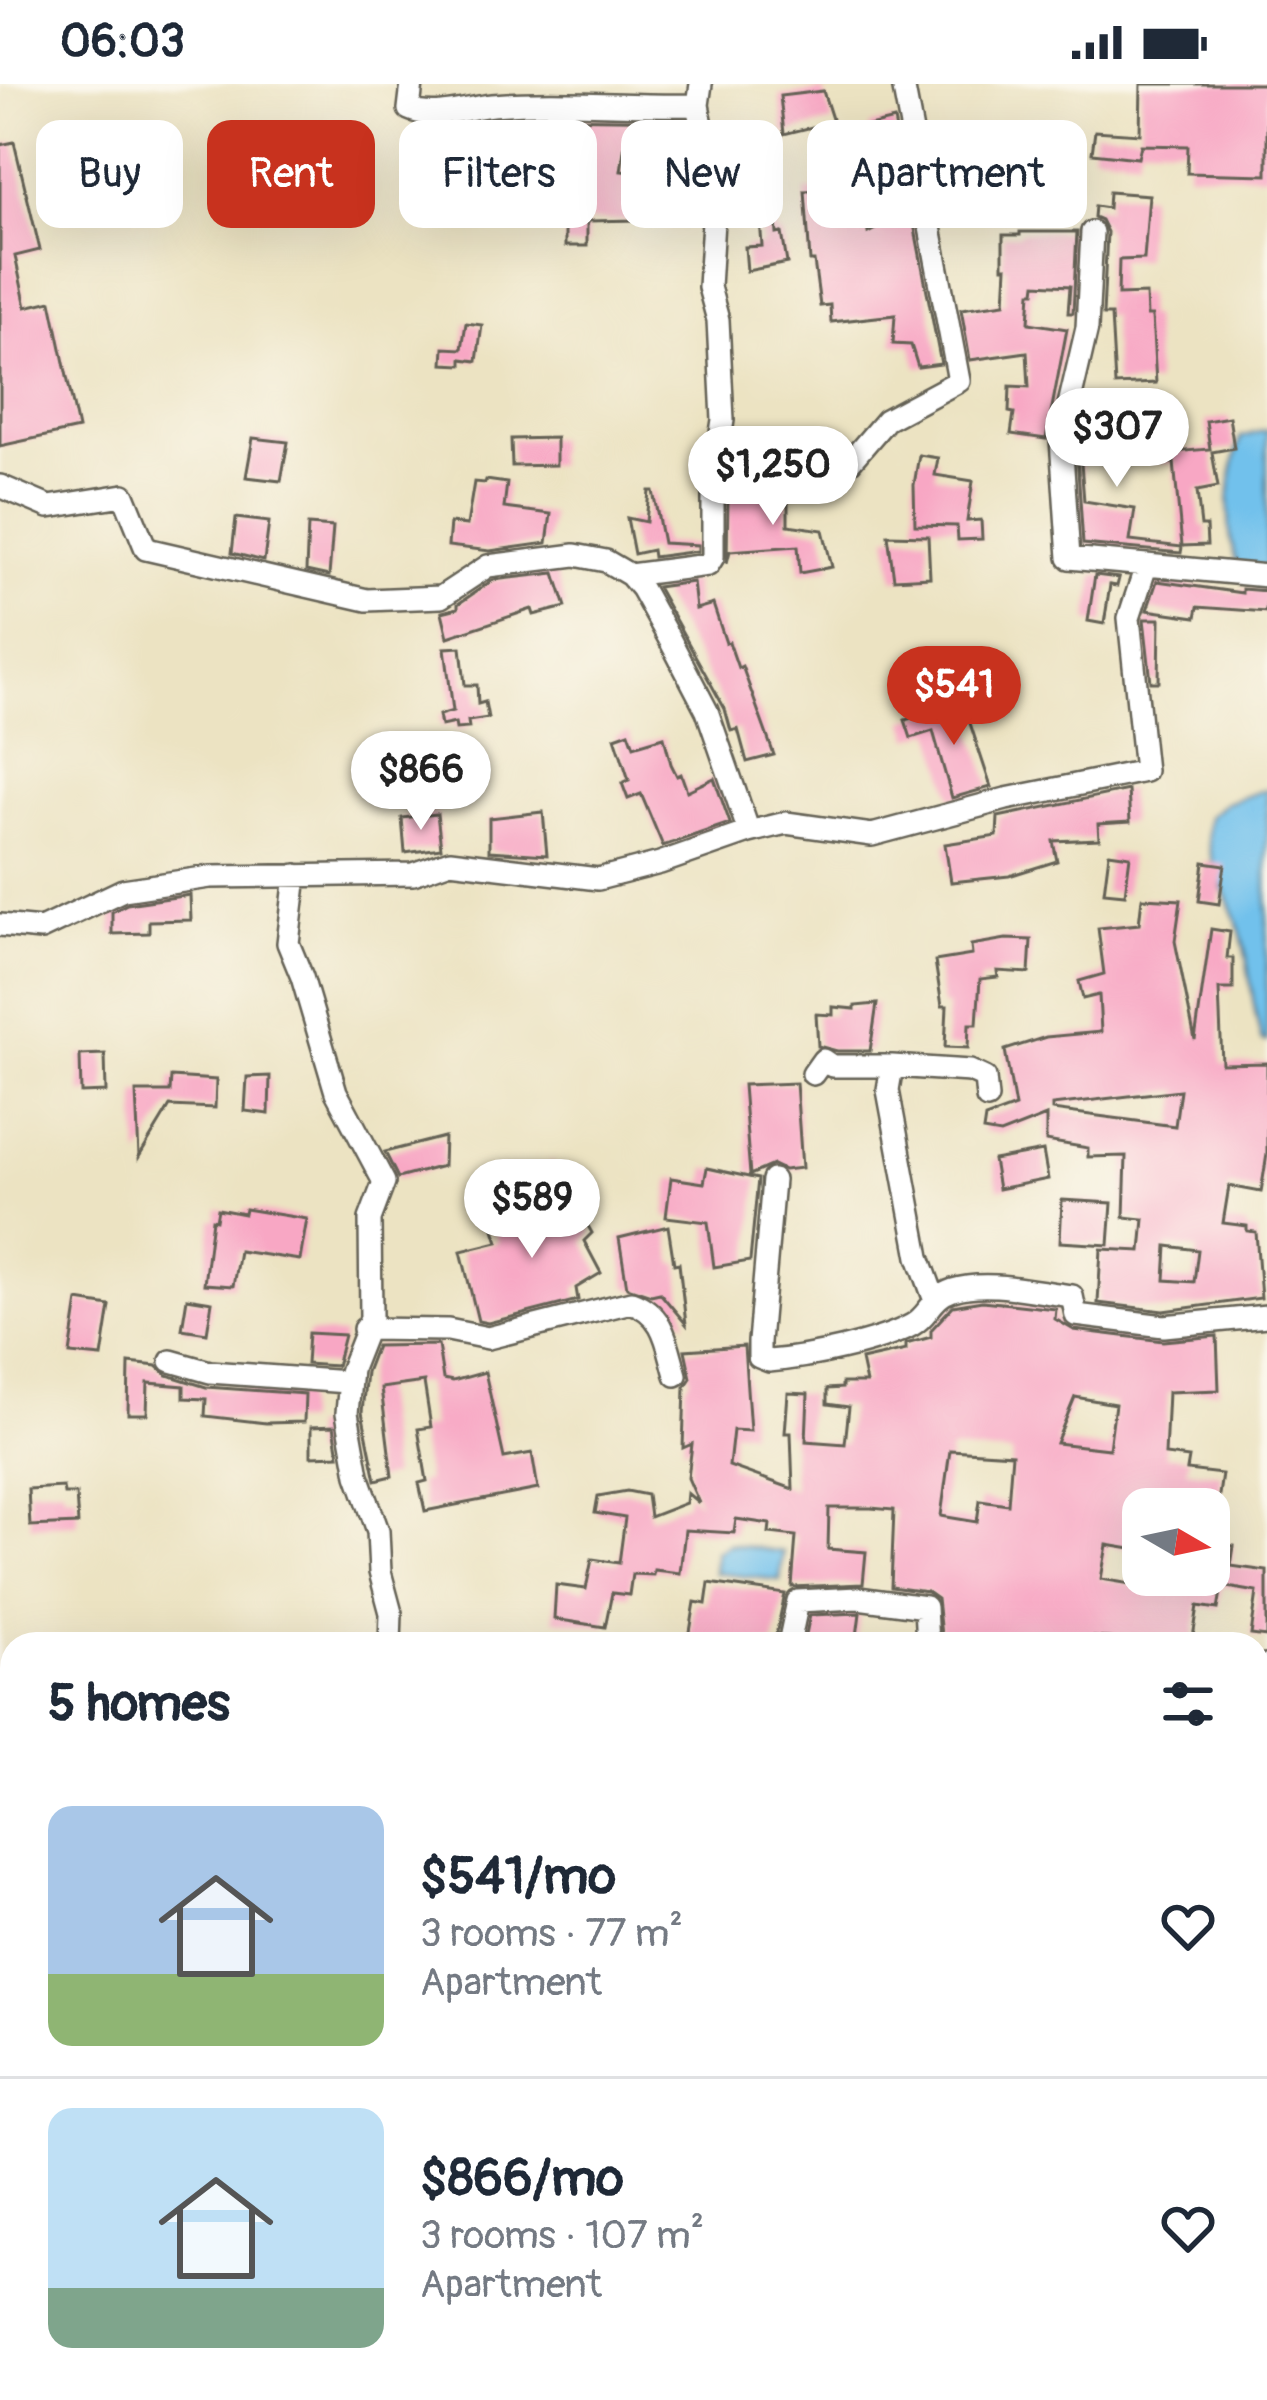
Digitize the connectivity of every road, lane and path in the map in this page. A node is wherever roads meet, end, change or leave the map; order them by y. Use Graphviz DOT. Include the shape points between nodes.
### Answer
graph roads {
  1 [pos="412,84"];
  2 [pos="903,84"];
  3 [pos="700,94"];
  4 [pos="1092,232"];
  5 [pos="712,483"];
  6 [pos="0,486"];
  7 [pos="1146,566"];
  8 [pos="630,575"];
  9 [pos="1267,576"];
  10 [pos="749,832"];
  11 [pos="296,875"];
  12 [pos="0,925"];
  13 [pos="892,1066"];
  14 [pos="813,1074"];
  15 [pos="987,1098"];
  16 [pos="773,1180"];
  17 [pos="934,1298"];
  18 [pos="1267,1316"];
  19 [pos="364,1329"];
  20 [pos="171,1361"];
  21 [pos="351,1369"];
  22 [pos="676,1375"];
  23 [pos="390,1632"];
  24 [pos="792,1632"];
  25 [pos="926,1632"];
  1 -- 3 [label="street" via="410,109 430,115"];
  2 -- 5 [label="street" via="959,381 886,420 850,462"];
  3 -- 5 [label="street" via="715,188 709,287 723,420"];
  4 -- 7 [label="street" via="1087,328 1061,440 1069,558"];
  5 -- 8 [label="street" via="708,565"];
  6 -- 8 [label="street" via="49,507 124,495 146,549 367,600 441,597 488,566 575,555"];
  7 -- 9 [label="street"];
  7 -- 10 [label="street" via="1129,618 1145,771 872,835 786,823"];
  8 -- 10 [label="street" via="706,711"];
  10 -- 11 [label="street" via="598,879 450,861 413,874"];
  11 -- 12 [label="street" via="123,890 41,929"];
  11 -- 19 [label="street" via="288,943 336,1092 384,1182 370,1219 371,1318"];
  13 -- 14 [label="street" via="823,1060"];
  13 -- 15 [label="street" via="970,1071 985,1078"];
  13 -- 17 [label="street" via="888,1090"];
  16 -- 17 [label="street" via="759,1357 830,1351 916,1324"];
  17 -- 18 [label="street" via="979,1286 1072,1296 1076,1315 1164,1326"];
  19 -- 21 [label="street"];
  19 -- 22 [label="street" via="488,1338 632,1302 661,1324"];
  20 -- 21 [label="street" via="210,1372 347,1382"];
  21 -- 23 [label="street" via="347,1413 377,1531"];
  24 -- 25 [label="street" via="798,1601 858,1598 925,1606"];
}
